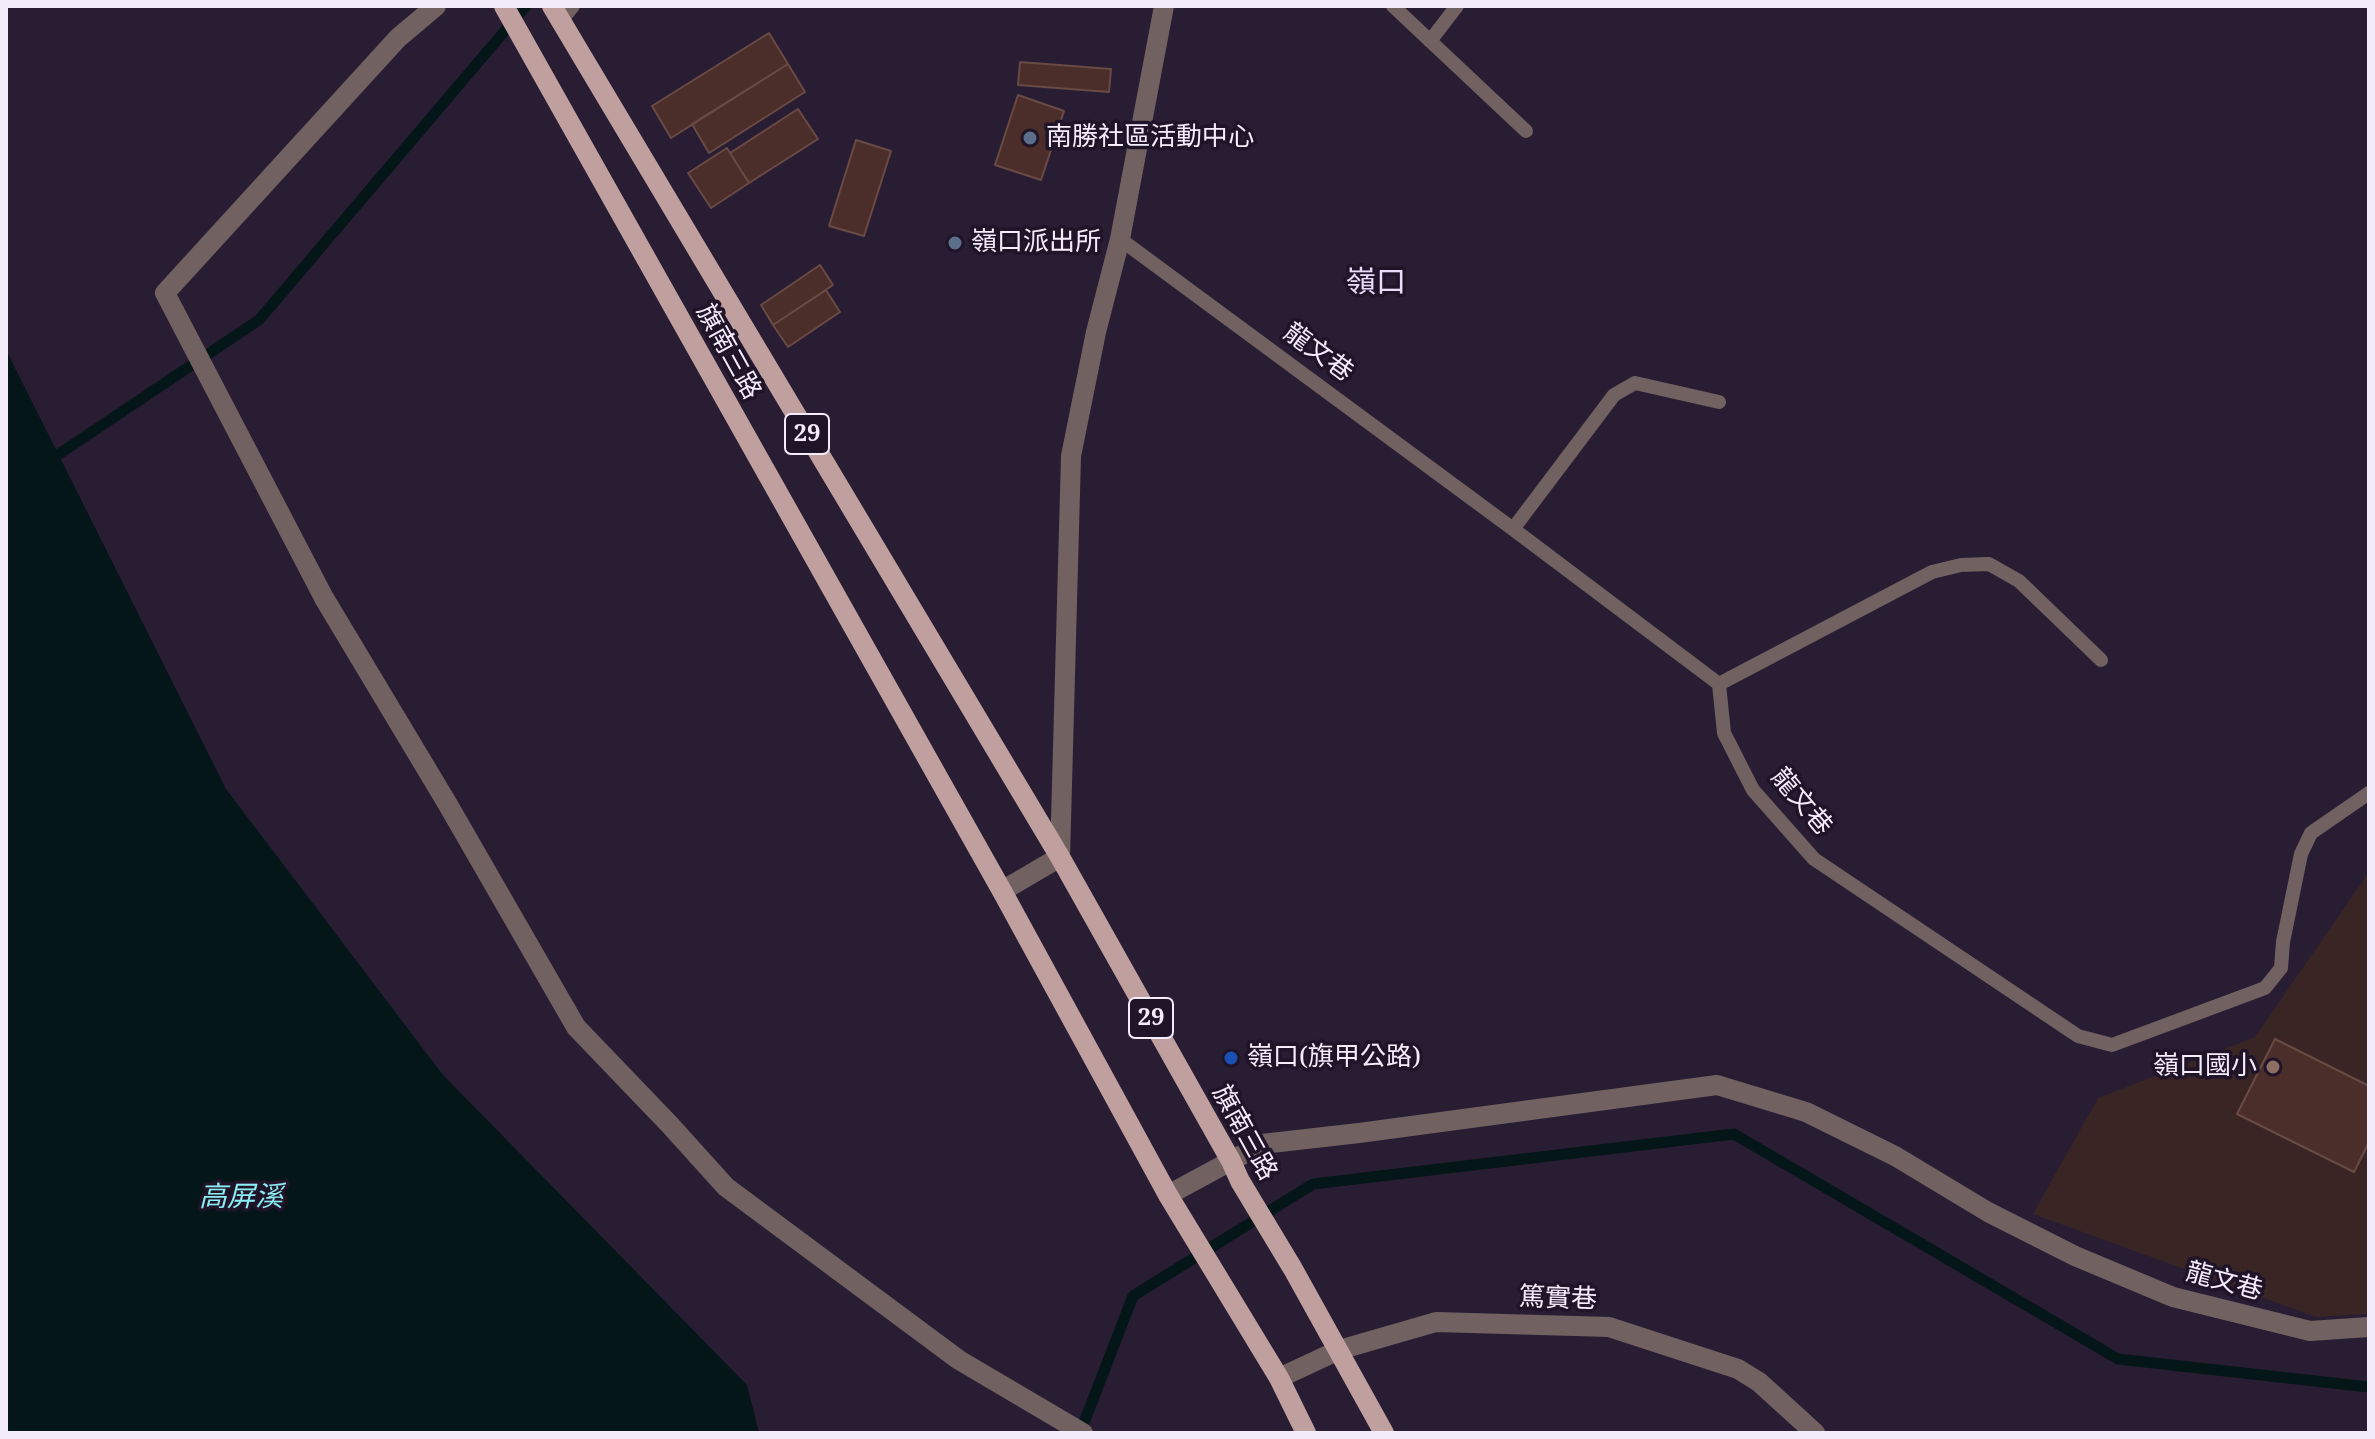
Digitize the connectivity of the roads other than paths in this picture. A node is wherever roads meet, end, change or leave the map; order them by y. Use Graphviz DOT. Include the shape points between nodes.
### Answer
graph roads {
  1 [pos="436,6"];
  2 [pos="504,6"];
  3 [pos="1164,6"];
  4 [pos="1393,6"];
  5 [pos="1457,6"];
  6 [pos="560,11"];
  7 [pos="1430,41"];
  8 [pos="1526,131"];
  9 [pos="1120,239"];
  10 [pos="1719,402"];
  11 [pos="1513,529"];
  12 [pos="2101,660"];
  13 [pos="1719,684"];
  14 [pos="2369,793"];
  15 [pos="1060,857"];
  16 [pos="1002,891"];
  17 [pos="1231,1161"];
  18 [pos="1172,1201"];
  19 [pos="2369,1327"];
  20 [pos="1339,1350"];
  21 [pos="1279,1378"];
  22 [pos="1083,1433"];
  23 [pos="1306,1433"];
  24 [pos="1384,1433"];
  25 [pos="1815,1433"];
  1 -- 22 [label="street" via="398,38 165,293 324,598 576,1027 726,1187 959,1360"];
  2 -- 16 [label="main road, 旗南三路 / 29"];
  3 -- 9 [label="street"];
  4 -- 7 [label="lane"];
  5 -- 7 [label="lane"];
  6 -- 15 [label="main road, 旗南三路 / 29"];
  7 -- 8 [label="lane"];
  9 -- 11 [label="lane, 龍文巷"];
  9 -- 15 [label="street" via="1071,456"];
  10 -- 11 [label="lane" via="1635,383 1614,395"];
  11 -- 13 [label="lane, 龍文巷"];
  12 -- 13 [label="lane" via="2019,581 1989,564 1961,565 1932,572"];
  13 -- 14 [label="lane, 龍文巷" via="1724,733 1753,790 1814,859 2078,1036 2112,1045 2265,988 2281,968 2301,854 2311,833"];
  15 -- 16 [label="street"];
  15 -- 17 [label="main road, 旗南三路 / 29"];
  16 -- 18 [label="main road, 旗南三路 / 29"];
  17 -- 18 [label="street, 龍文巷"];
  17 -- 19 [label="street, 龍文巷" via="1262,1144 1717,1085 1806,1112 2075,1256 2173,1297 2310,1331"];
  17 -- 20 [label="main road, 旗南三路 / 29"];
  18 -- 21 [label="main road, 旗南三路 / 29"];
  20 -- 21 [label="street, 篤實巷"];
  20 -- 24 [label="main road, 旗南三路 / 29"];
  20 -- 25 [label="street, 篤實巷" via="1436,1322 1609,1327 1738,1369"];
  21 -- 23 [label="main road, 旗南三路 / 29"];
}
